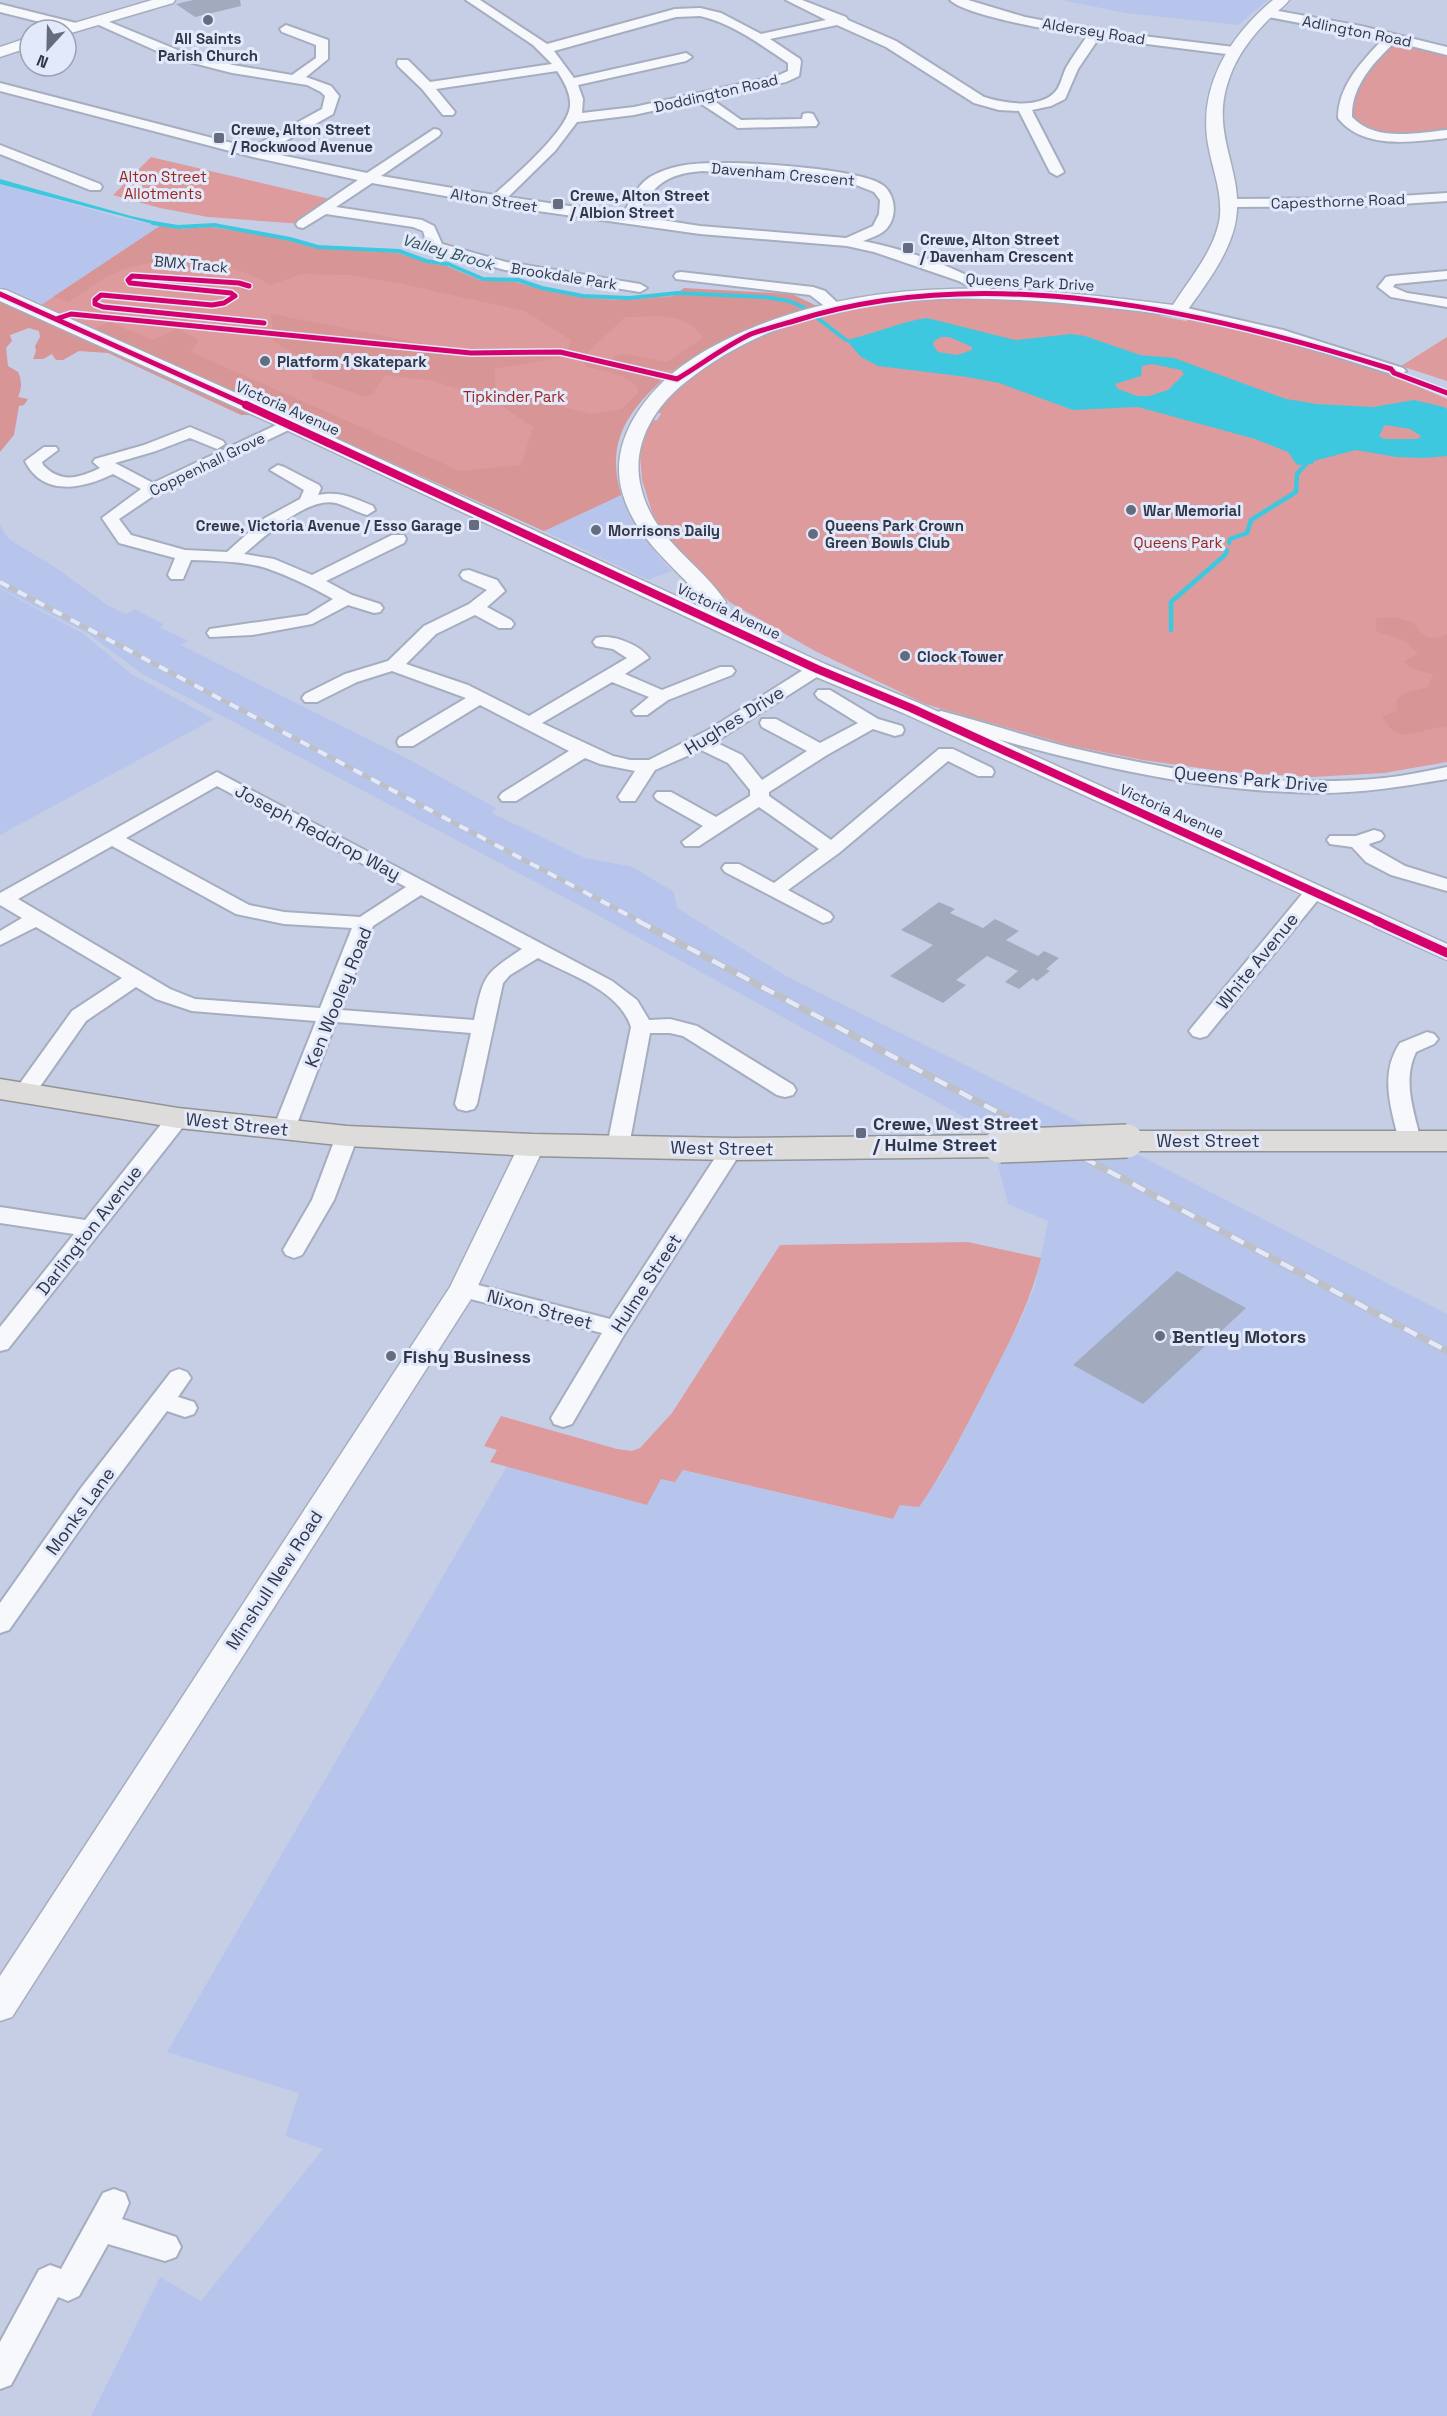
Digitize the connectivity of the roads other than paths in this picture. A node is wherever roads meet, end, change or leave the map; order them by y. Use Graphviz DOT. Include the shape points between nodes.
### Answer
graph roads {
  1 [pos="168,0"];
  2 [pos="472,0"];
  3 [pos="792,0"];
  4 [pos="956,0"];
  5 [pos="1282,0"];
  6 [pos="0,8"];
  7 [pos="1267,13"];
  8 [pos="34,18"];
  9 [pos="842,20"];
  10 [pos="96,21"];
  11 [pos="303,22"];
  12 [pos="78,27"];
  13 [pos="286,29"];
  14 [pos="269,33"];
  15 [pos="1096,33"];
  16 [pos="1393,37"];
  17 [pos="759,38"];
  18 [pos="18,46"];
  19 [pos="545,49"];
  20 [pos="1234,51"];
  21 [pos="1447,51"];
  22 [pos="0,52"];
  23 [pos="686,57"];
  24 [pos="403,63"];
  25 [pos="559,67"];
  26 [pos="294,80"];
  27 [pos="573,82"];
  28 [pos="427,86"];
  29 [pos="0,87"];
  30 [pos="700,98"];
  31 [pos="1024,107"];
  32 [pos="448,112"];
  33 [pos="574,118"];
  34 [pos="821,132"];
  35 [pos="434,133"];
  36 [pos="1447,134"];
  37 [pos="0,148"];
  38 [pos="253,153"];
  39 [pos="1057,172"];
  40 [pos="368,179"];
  41 [pos="95,187"];
  42 [pos="1445,200"];
  43 [pos="496,201"];
  44 [pos="1228,203"];
  45 [pos="326,210"];
  46 [pos="627,220"];
  47 [pos="303,224"];
  48 [pos="847,242"];
  49 [pos="1447,275"];
  50 [pos="681,276"];
  51 [pos="640,288"];
  52 [pos="988,292"];
  53 [pos="0,295"];
  54 [pos="1447,303"];
  55 [pos="829,310"];
  56 [pos="1178,311"];
  57 [pos="1398,371"];
  58 [pos="289,424"];
  59 [pos="217,444"];
  60 [pos="50,450"];
  61 [pos="107,465"];
  62 [pos="278,470"];
  63 [pos="153,489"];
  64 [pos="307,502"];
  65 [pos="367,510"];
  66 [pos="398,539"];
  67 [pos="185,555"];
  68 [pos="231,557"];
  69 [pos="469,575"];
  70 [pos="177,576"];
  71 [pos="313,581"];
  72 [pos="346,599"];
  73 [pos="374,608"];
  74 [pos="475,608"];
  75 [pos="701,614"];
  76 [pos="505,624"];
  77 [pos="216,633"];
  78 [pos="602,642"];
  79 [pos="394,665"];
  80 [pos="818,669"];
  81 [pos="726,671"];
  82 [pos="611,675"];
  83 [pos="824,694"];
  84 [pos="662,696"];
  85 [pos="310,698"];
  86 [pos="478,698"];
  87 [pos="911,708"];
  88 [pos="641,711"];
  89 [pos="530,723"];
  90 [pos="769,723"];
  91 [pos="871,723"];
  92 [pos="895,730"];
  93 [pos="406,742"];
  94 [pos="702,743"];
  95 [pos="1057,750"];
  96 [pos="583,751"];
  97 [pos="820,751"];
  98 [pos="1034,765"];
  99 [pos="648,766"];
  100 [pos="985,772"];
  101 [pos="1447,774"];
  102 [pos="760,794"];
  103 [pos="664,796"];
  104 [pos="628,797"];
  105 [pos="509,798"];
  106 [pos="717,825"];
  107 [pos="112,838"];
  108 [pos="1337,840"];
  109 [pos="692,842"];
  110 [pos="832,849"];
  111 [pos="732,868"];
  112 [pos="1447,885"];
  113 [pos="419,887"];
  114 [pos="775,891"];
  115 [pos="1314,892"];
  116 [pos="823,916"];
  117 [pos="36,918"];
  118 [pos="364,923"];
  119 [pos="0,939"];
  120 [pos="537,949"];
  121 [pos="1447,953"];
  122 [pos="136,978"];
  123 [pos="329,1014"];
  124 [pos="483,1027"];
  125 [pos="641,1027"];
  126 [pos="1200,1031"];
  127 [pos="1426,1039"];
  128 [pos="785,1090"];
  129 [pos="12,1091"];
  130 [pos="466,1104"];
  131 [pos="178,1118"];
  132 [pos="284,1129"];
  133 [pos="347,1136"];
  134 [pos="1410,1141"];
  135 [pos="1447,1141"];
  136 [pos="532,1145"];
  137 [pos="618,1146"];
  138 [pos="732,1149"];
  139 [pos="0,1215"];
  140 [pos="91,1229"];
  141 [pos="294,1250"];
  142 [pos="463,1289"];
  143 [pos="616,1329"];
  144 [pos="0,1343"];
  145 [pos="179,1378"];
  146 [pos="563,1418"];
  147 [pos="0,1623"];
  148 [pos="0,2007"];
  149 [pos="165,2247"];
  150 [pos="0,2374"];
  1 -- 10 [label="street"];
  2 -- 19 [label="street"];
  3 -- 9 [label="street"];
  4 -- 15 [label="street, Aldersey Road" via="1019,18"];
  5 -- 7 [label="street"];
  6 -- 8 [label="street"];
  7 -- 16 [label="street, Adlington Road"];
  7 -- 20 [label="street"];
  9 -- 17 [label="street"];
  9 -- 31 [label="street" via="913,56 974,98 999,106"];
  10 -- 12 [label="street"];
  10 -- 26 [label="street" via="183,57"];
  11 -- 13 [label="street"];
  13 -- 14 [label="street"];
  13 -- 26 [label="street" via="323,43 322,59"];
  15 -- 20 [label="street, Aldersey Road"];
  15 -- 31 [label="street" via="1060,96"];
  16 -- 21 [label="street, Adlington Road"];
  16 -- 36 [label="street" via="1362,70 1348,98 1344,118 1358,129 1382,136"];
  17 -- 19 [label="street, Doddington Road" via="717,16 688,11"];
  17 -- 30 [label="street, Doddington Road" via="795,62 794,73"];
  18 -- 22 [label="street"];
  19 -- 25 [label="street"];
  20 -- 44 [label="street" via="1221,76 1214,112"];
  23 -- 27 [label="street"];
  24 -- 28 [label="street"];
  25 -- 27 [label="street"];
  25 -- 28 [label="street"];
  26 -- 38 [label="street" via="329,91 332,96 327,111"];
  27 -- 33 [label="street"];
  28 -- 32 [label="street"];
  29 -- 38 [label="street, Alton Street"];
  30 -- 33 [label="street, Doddington Road"];
  30 -- 34 [label="street" via="738,124 760,126 809,120"];
  31 -- 39 [label="street"];
  33 -- 43 [label="street"];
  35 -- 40 [label="street"];
  37 -- 41 [label="street"];
  38 -- 40 [label="street, Alton Street"];
  40 -- 43 [label="street, Alton Street"];
  40 -- 45 [label="street"];
  42 -- 44 [label="street, Capesthorne Road"];
  43 -- 46 [label="street, Alton Street"];
  44 -- 56 [label="street" via="1227,224 1219,243"];
  45 -- 47 [label="street"];
  45 -- 51 [label="street, Brookdale Park" via="417,223 429,229 437,247 484,261"];
  46 -- 48 [label="street, Alton Street"];
  46 -- 48 [label="street, Davenham Crescent" via="651,183 689,169 829,174 862,180 877,188 890,204 882,226"];
  48 -- 52 [label="street, Alton Street" via="906,256 964,278"];
  49 -- 54 [label="street" via="1391,280 1385,287 1399,296"];
  50 -- 55 [label="street" via="808,290 820,294"];
  52 -- 55 [label="street, Queens Park Drive" via="901,298"];
  52 -- 56 [label="street, Queens Park Drive"];
  53 -- 58 [label="street, Victoria Avenue"];
  55 -- 75 [label="street, Queens Park Drive" via="745,337 685,372 653,404 632,442 628,466 635,500 655,538 716,602"];
  56 -- 57 [label="street, Queens Park Drive" via="1278,333"];
  58 -- 63 [label="street, Coppenhall Grove"];
  58 -- 75 [label="street, Victoria Avenue"];
  59 -- 61 [label="street" via="190,432"];
  60 -- 61 [label="street" via="33,461 36,470 51,479 71,484"];
  61 -- 63 [label="street"];
  62 -- 64 [label="street" via="313,488"];
  63 -- 67 [label="street, Coppenhall Grove" via="110,518 125,539"];
  64 -- 65 [label="street" via="336,497"];
  64 -- 68 [label="street" via="270,522"];
  66 -- 71 [label="street"];
  67 -- 68 [label="street, Coppenhall Grove"];
  67 -- 70 [label="street"];
  68 -- 71 [label="street, Coppenhall Grove" via="267,563"];
  69 -- 74 [label="street" via="491,584 496,591"];
  71 -- 72 [label="street, Coppenhall Grove"];
  72 -- 73 [label="street, Coppenhall Grove"];
  72 -- 77 [label="street" via="312,619"];
  74 -- 76 [label="street"];
  74 -- 79 [label="street" via="429,630"];
  75 -- 80 [label="street, Victoria Avenue"];
  78 -- 82 [label="street" via="618,645 640,658"];
  79 -- 85 [label="street" via="351,678"];
  79 -- 86 [label="street, Hughes Drive"];
  80 -- 87 [label="street, Victoria Avenue"];
  80 -- 94 [label="street, Hughes Drive"];
  81 -- 84 [label="street"];
  82 -- 84 [label="street"];
  82 -- 89 [label="street"];
  83 -- 91 [label="street"];
  84 -- 88 [label="street"];
  86 -- 89 [label="street, Hughes Drive"];
  86 -- 93 [label="street"];
  87 -- 95 [label="street, Queens Park Drive"];
  87 -- 98 [label="street, Victoria Avenue"];
  89 -- 96 [label="street, Hughes Drive"];
  90 -- 97 [label="street"];
  91 -- 92 [label="street"];
  91 -- 97 [label="street"];
  94 -- 99 [label="street, Hughes Drive"];
  94 -- 102 [label="street" via="735,759"];
  95 -- 98 [label="street"];
  95 -- 101 [label="street, Queens Park Drive" via="1130,767 1249,783 1366,785"];
  96 -- 99 [label="street, Hughes Drive" via="627,766"];
  96 -- 105 [label="street"];
  97 -- 102 [label="street"];
  98 -- 115 [label="street, Victoria Avenue"];
  99 -- 104 [label="street"];
  100 -- 110 [label="street" via="939,748"];
  102 -- 106 [label="street"];
  102 -- 110 [label="street"];
  103 -- 106 [label="street"];
  106 -- 109 [label="street"];
  107 -- 113 [label="street, Joseph Reddrop Way" via="217,778"];
  107 -- 117 [label="street" via="4,899"];
  107 -- 118 [label="street" via="243,910 284,918"];
  108 -- 112 [label="street" via="1366,839 1360,848 1371,856 1412,876"];
  110 -- 114 [label="street"];
  111 -- 114 [label="street"];
  113 -- 118 [label="street, Ken Wooley Road"];
  113 -- 120 [label="street, Joseph Reddrop Way"];
  114 -- 116 [label="street"];
  115 -- 121 [label="street, Victoria Avenue"];
  115 -- 126 [label="street, White Avenue"];
  117 -- 119 [label="street"];
  117 -- 122 [label="street"];
  118 -- 123 [label="street, Ken Wooley Road"];
  120 -- 124 [label="street" via="493,982"];
  120 -- 125 [label="street, Joseph Reddrop Way" via="625,998 638,1015"];
  122 -- 123 [label="street" via="192,1005"];
  122 -- 129 [label="street" via="79,1016"];
  123 -- 124 [label="street"];
  123 -- 132 [label="street, Ken Wooley Road"];
  124 -- 130 [label="street"];
  125 -- 128 [label="street" via="670,1026 690,1031"];
  125 -- 137 [label="street"];
  127 -- 134 [label="street" via="1407,1048 1398,1070 1398,1090"];
  129 -- 131 [label="main road, West Street"];
  131 -- 132 [label="main road, West Street"];
  131 -- 140 [label="street, Darlington Avenue"];
  132 -- 133 [label="main road, West Street"];
  133 -- 136 [label="main road, West Street"];
  133 -- 141 [label="street" via="323,1200"];
  134 -- 135 [label="main road, West Street"];
  134 -- 138 [label="main road, West Street, bridge" via="1127,1141"];
  136 -- 137 [label="main road, West Street"];
  136 -- 142 [label="street, Minshull New Road"];
  137 -- 138 [label="main road, West Street"];
  138 -- 143 [label="street, Hulme Street"];
  139 -- 140 [label="street"];
  140 -- 144 [label="street, Darlington Avenue"];
  142 -- 143 [label="street, Nixon Street"];
  142 -- 148 [label="street, Minshull New Road"];
  143 -- 146 [label="street, Hulme Street"];
  145 -- 147 [label="street, Monks Lane" via="173,1405 90,1495"];
  149 -- 150 [label="street" via="108,2215 68,2286 50,2280"];
}
